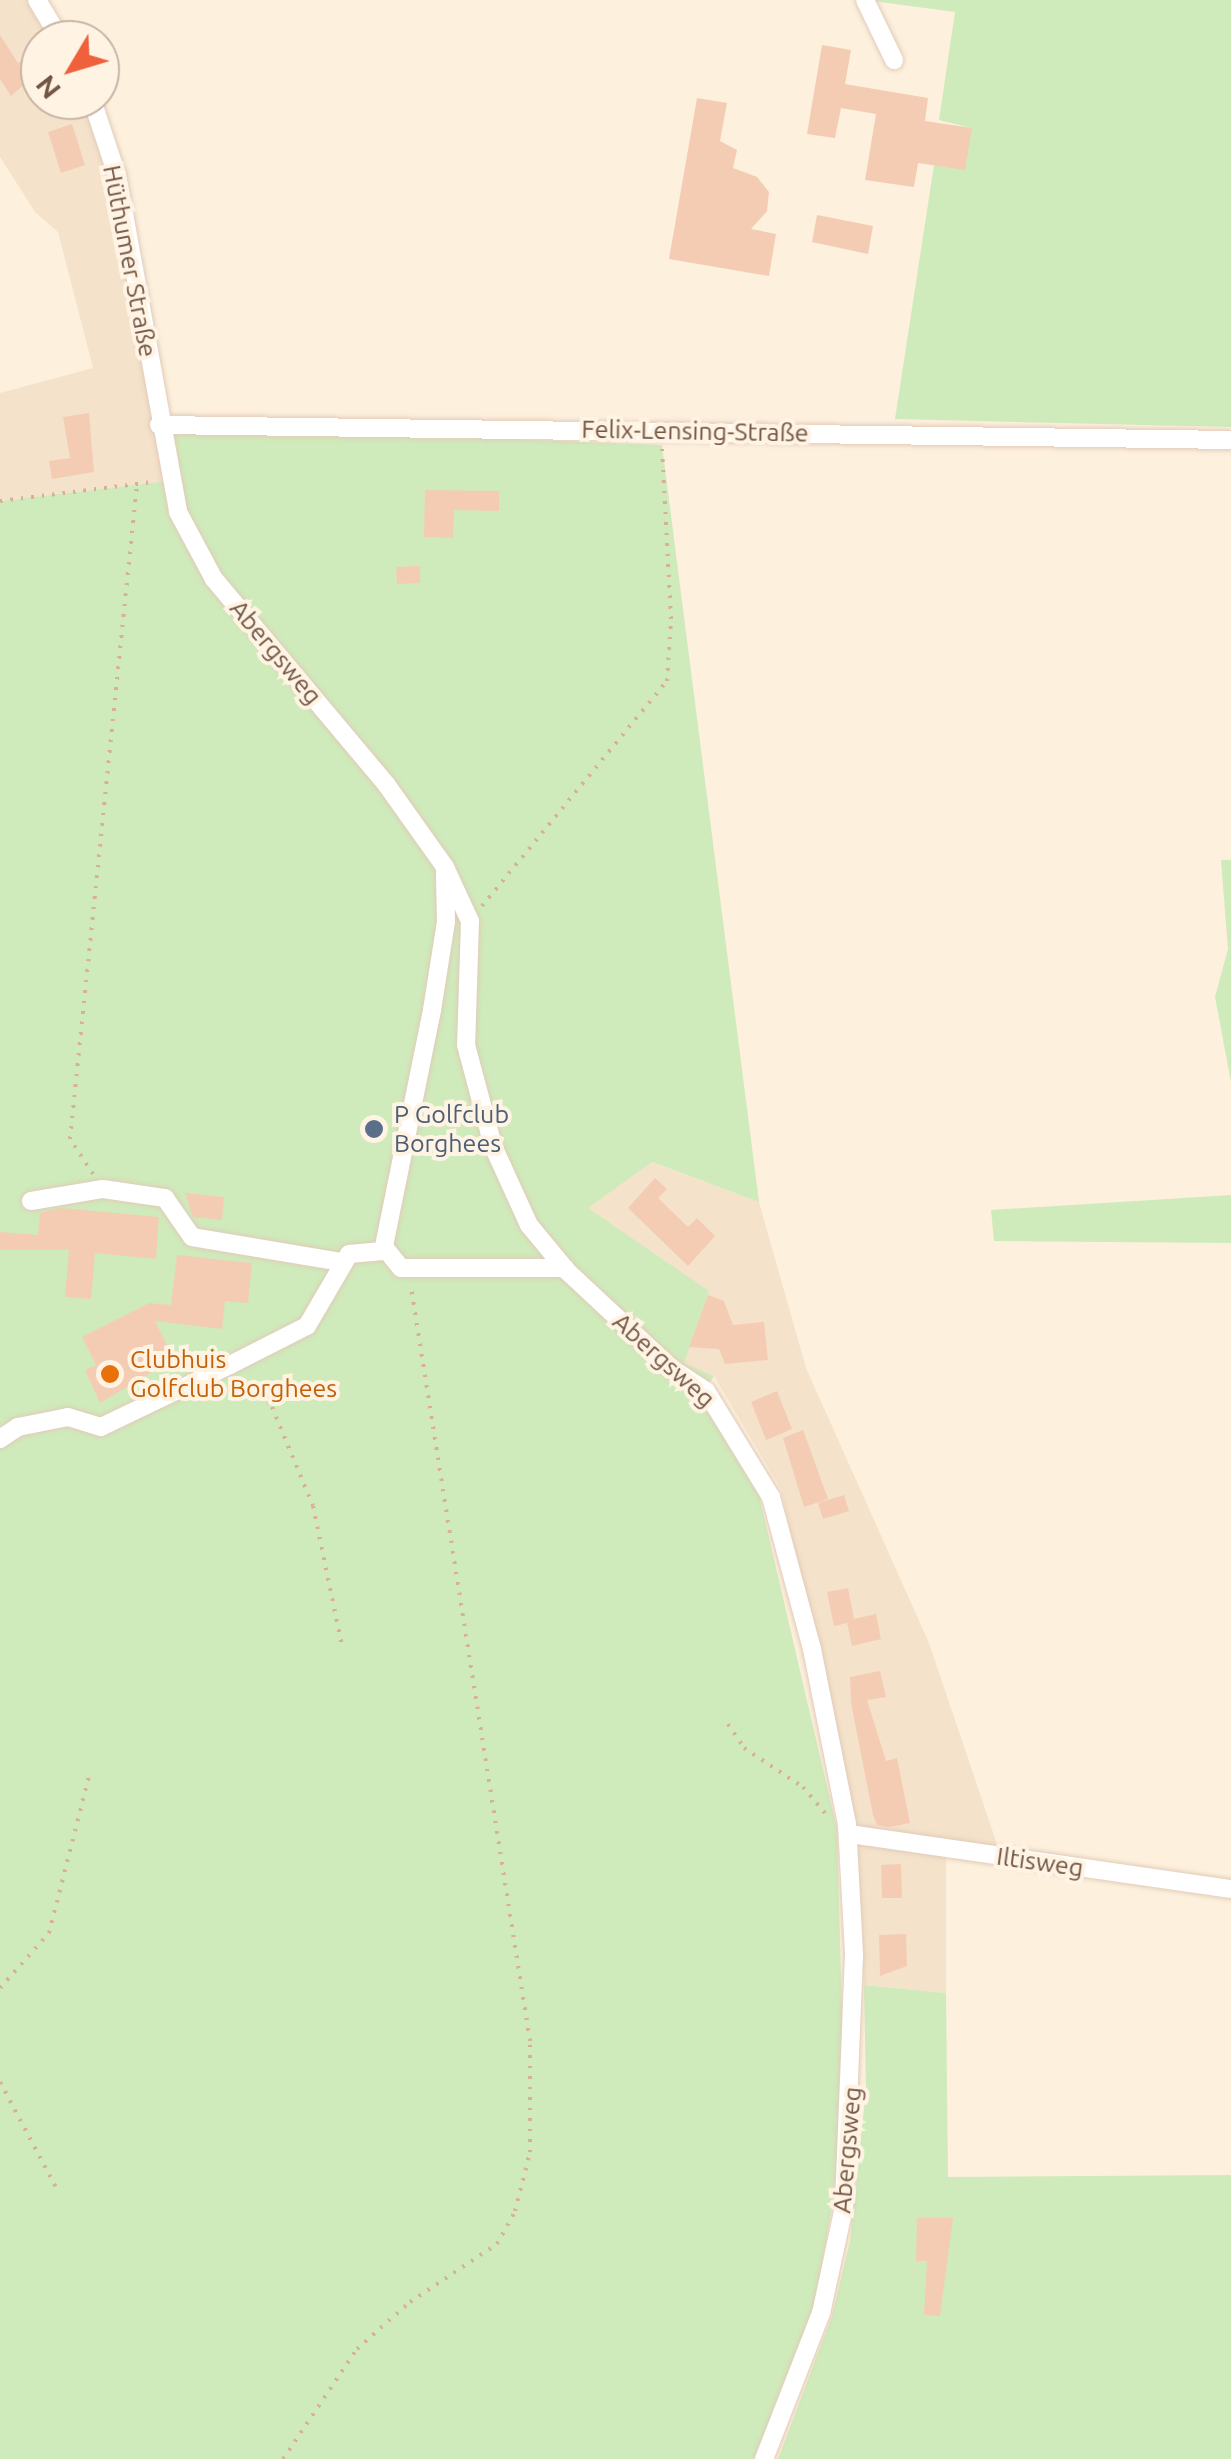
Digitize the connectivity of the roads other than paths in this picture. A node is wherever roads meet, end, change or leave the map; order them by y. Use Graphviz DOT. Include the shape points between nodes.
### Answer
graph roads {
  1 [pos="865,0"];
  2 [pos="894,60"];
  3 [pos="99,120"];
  4 [pos="159,424"];
  5 [pos="1231,440"];
  6 [pos="445,867"];
  7 [pos="31,1202"];
  8 [pos="384,1248"];
  9 [pos="342,1262"];
  10 [pos="565,1268"];
  11 [pos="0,1439"];
  12 [pos="848,1829"];
  13 [pos="1231,1889"];
  14 [pos="764,2459"];
  1 -- 2 [label="street"];
  3 -- 4 [label="street, Hüthumer Straße" via="117,175"];
  4 -- 5 [label="street, Felix-Lensing-Straße"];
  4 -- 6 [label="street, Abergsweg" via="168,481 214,580 386,784"];
  6 -- 8 [label="street" via="438,975"];
  6 -- 10 [label="street, Abergsweg" via="470,922 466,1045 481,1106 529,1225"];
  7 -- 9 [label="street" via="103,1189 169,1200 188,1234 198,1239"];
  8 -- 9 [label="street" via="349,1254"];
  8 -- 10 [label="street" via="401,1268"];
  9 -- 11 [label="street" via="308,1326 101,1427 68,1417 18,1427"];
  10 -- 12 [label="street, Abergsweg" via="671,1368 706,1391 748,1452 770,1497 812,1648"];
  12 -- 13 [label="street, Iltisweg"];
  12 -- 14 [label="street, Abergsweg" via="853,2093 844,2207 821,2314"];
}
